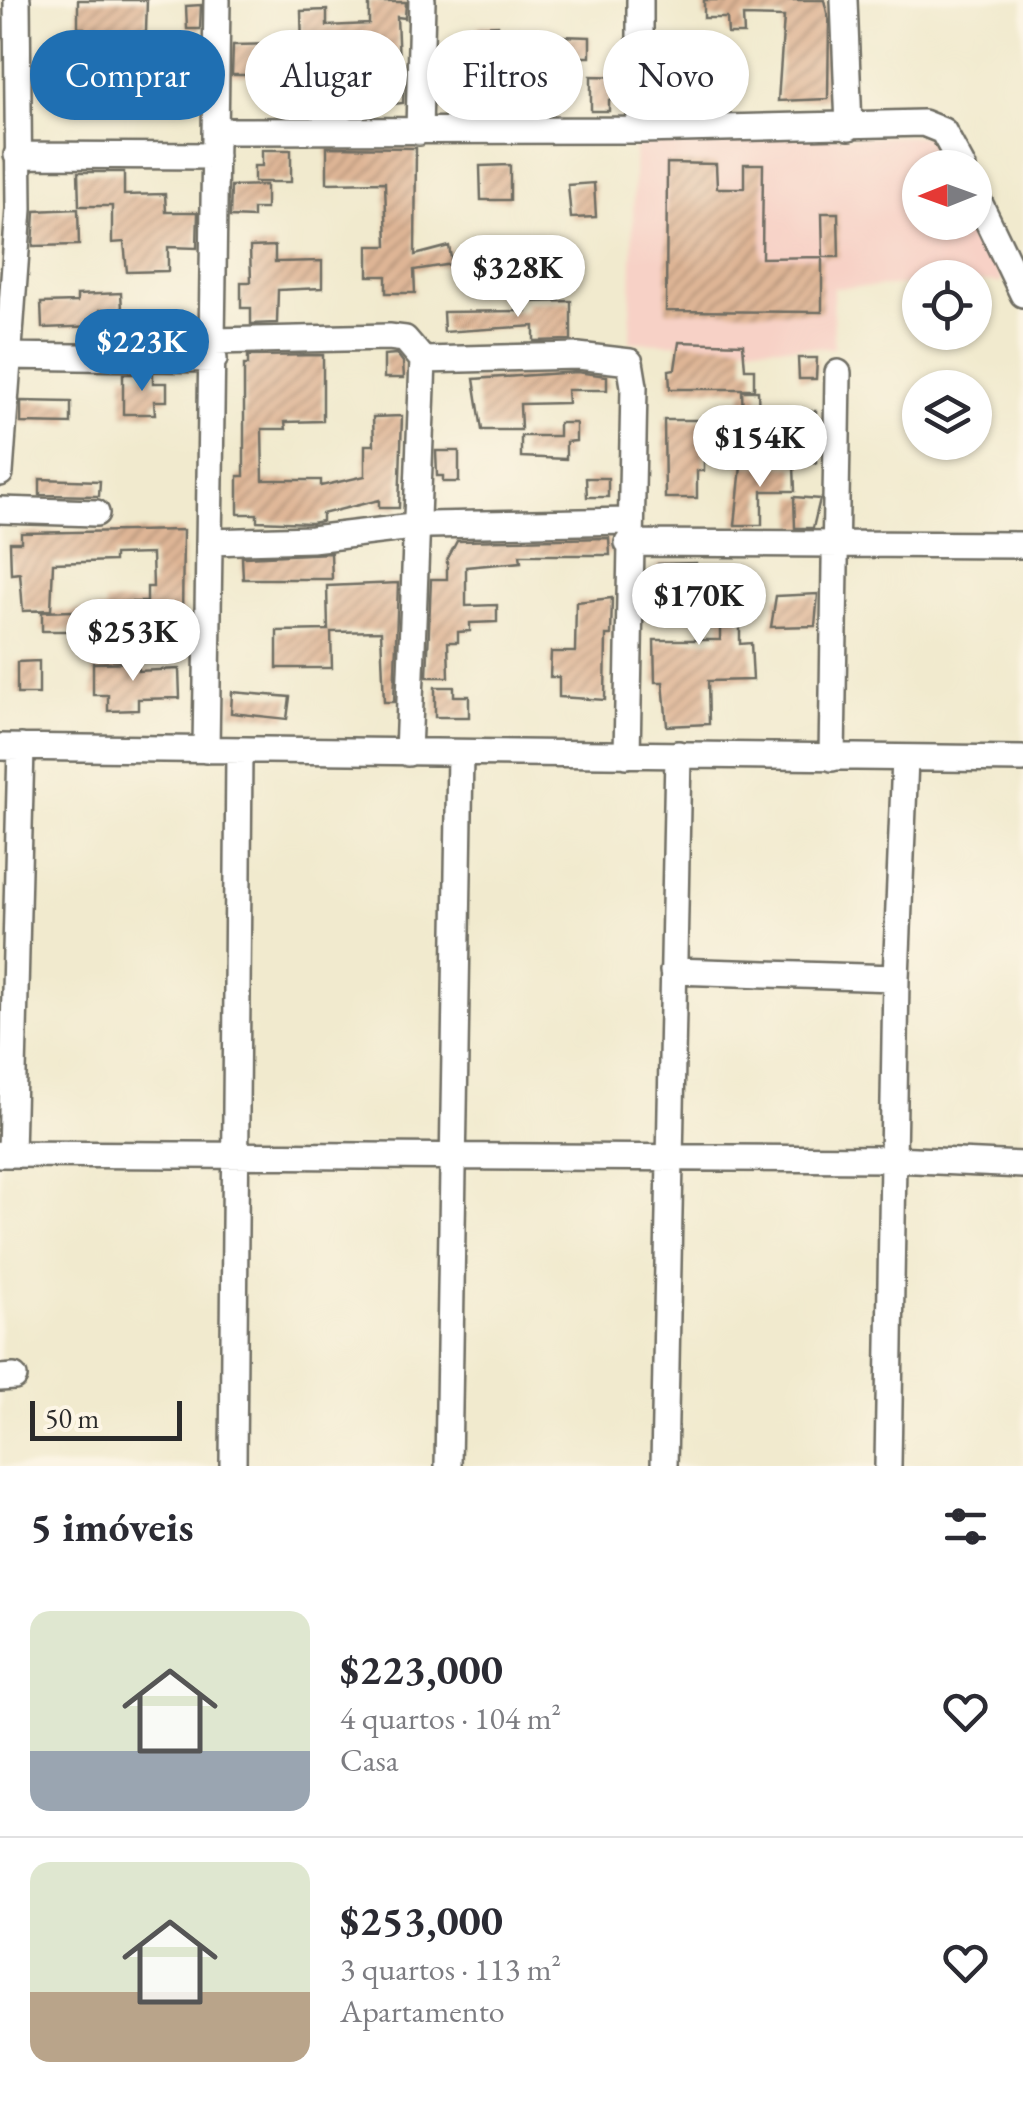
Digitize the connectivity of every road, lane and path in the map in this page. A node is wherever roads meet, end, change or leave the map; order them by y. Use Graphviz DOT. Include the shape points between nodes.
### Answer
graph roads {
  1 [pos="17,0"];
  2 [pos="216,0"];
  3 [pos="422,0"];
  4 [pos="640,0"];
  5 [pos="844,0"];
  6 [pos="849,127"];
  7 [pos="640,130"];
  8 [pos="419,132"];
  9 [pos="11,141"];
  10 [pos="214,143"];
  11 [pos="951,150"];
  12 [pos="992,229"];
  13 [pos="1023,294"];
  14 [pos="4,342"];
  15 [pos="215,350"];
  16 [pos="424,360"];
  17 [pos="838,373"];
  18 [pos="0,473"];
  19 [pos="0,510"];
  20 [pos="96,513"];
  21 [pos="414,526"];
  22 [pos="628,532"];
  23 [pos="210,542"];
  24 [pos="834,542"];
  25 [pos="1023,545"];
  26 [pos="11,747"];
  27 [pos="206,750"];
  28 [pos="239,752"];
  29 [pos="408,754"];
  30 [pos="678,754"];
  31 [pos="460,755"];
  32 [pos="627,755"];
  33 [pos="832,758"];
  34 [pos="905,759"];
  35 [pos="1023,760"];
  36 [pos="673,972"];
  37 [pos="896,978"];
  38 [pos="5,1154"];
  39 [pos="236,1154"];
  40 [pos="456,1156"];
  41 [pos="671,1157"];
  42 [pos="894,1159"];
  43 [pos="1023,1165"];
  44 [pos="233,1466"];
  45 [pos="448,1466"];
  46 [pos="664,1466"];
  47 [pos="888,1466"];
  1 -- 9 [label="street"];
  2 -- 10 [label="street"];
  3 -- 8 [label="street"];
  4 -- 7 [label="street"];
  5 -- 6 [label="street"];
  6 -- 7 [label="street"];
  6 -- 11 [label="street" via="936,126"];
  7 -- 8 [label="street"];
  8 -- 10 [label="street"];
  9 -- 10 [label="street"];
  9 -- 14 [label="street" via="14,297"];
  10 -- 15 [label="street"];
  12 -- 13 [label="street"];
  14 -- 15 [label="street"];
  14 -- 18 [label="street"];
  15 -- 16 [label="street" via="390,337 405,339"];
  15 -- 23 [label="street"];
  16 -- 21 [label="street"];
  16 -- 22 [label="street" via="539,356 630,362"];
  17 -- 24 [label="street"];
  19 -- 20 [label="street"];
  21 -- 22 [label="street"];
  21 -- 23 [label="street"];
  21 -- 29 [label="street"];
  22 -- 24 [label="street"];
  22 -- 32 [label="street"];
  23 -- 27 [label="street"];
  24 -- 25 [label="street"];
  24 -- 33 [label="street"];
  26 -- 27 [label="street"];
  26 -- 38 [label="street"];
  27 -- 28 [label="street"];
  28 -- 29 [label="street"];
  28 -- 39 [label="street"];
  29 -- 31 [label="street"];
  30 -- 32 [label="street"];
  30 -- 33 [label="street"];
  30 -- 36 [label="street"];
  31 -- 32 [label="street"];
  31 -- 40 [label="street"];
  33 -- 34 [label="street"];
  34 -- 35 [label="street"];
  34 -- 37 [label="street"];
  36 -- 37 [label="street"];
  36 -- 41 [label="street"];
  37 -- 42 [label="street"];
  38 -- 39 [label="street"];
  39 -- 40 [label="street"];
  39 -- 44 [label="street"];
  40 -- 41 [label="street"];
  40 -- 45 [label="street"];
  41 -- 42 [label="street"];
  41 -- 46 [label="street"];
  42 -- 43 [label="street"];
  42 -- 47 [label="street"];
}
